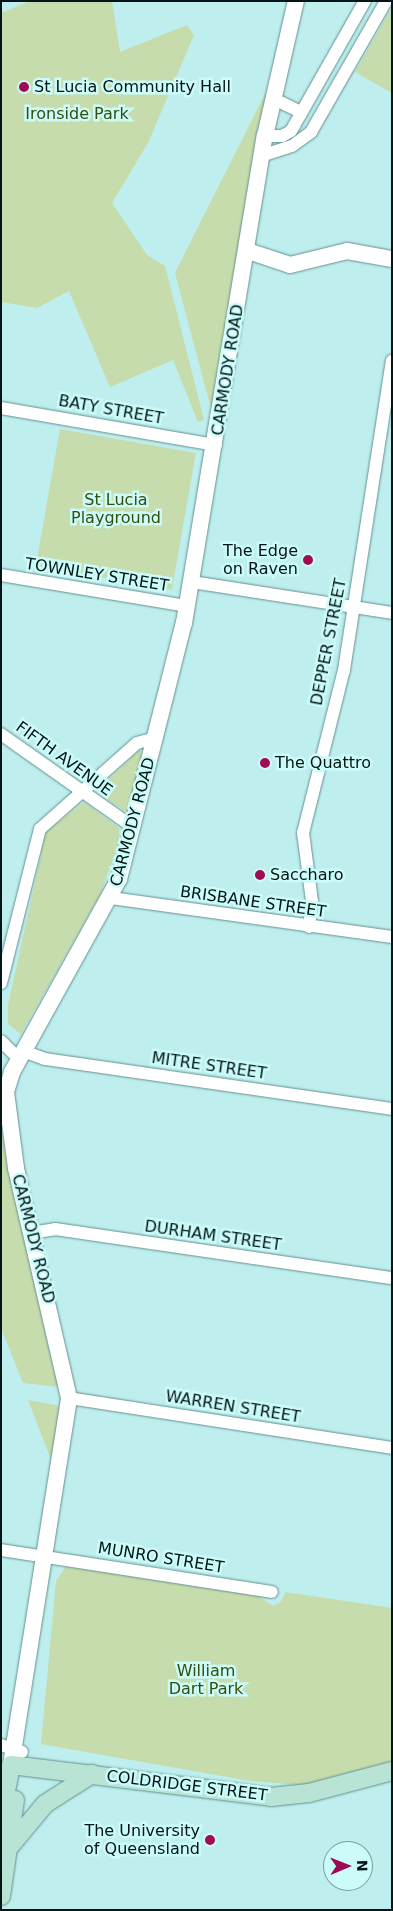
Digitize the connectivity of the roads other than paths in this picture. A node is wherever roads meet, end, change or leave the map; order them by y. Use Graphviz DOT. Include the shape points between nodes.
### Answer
graph roads {
  1 [pos="296,1"];
  2 [pos="365,1"];
  3 [pos="386,1"];
  4 [pos="274,99"];
  5 [pos="302,112"];
  6 [pos="265,136"];
  7 [pos="261,156"];
  8 [pos="248,251"];
  9 [pos="392,259"];
  10 [pos="392,361"];
  11 [pos="1,408"];
  12 [pos="216,445"];
  13 [pos="1,575"];
  14 [pos="192,582"];
  15 [pos="187,606"];
  16 [pos="353,607"];
  17 [pos="392,613"];
  18 [pos="1,734"];
  19 [pos="156,738"];
  20 [pos="83,794"];
  21 [pos="133,827"];
  22 [pos="111,898"];
  23 [pos="309,927"];
  24 [pos="392,937"];
  25 [pos="1,983"];
  26 [pos="1,1041"];
  27 [pos="21,1055"];
  28 [pos="392,1109"];
  29 [pos="31,1232"];
  30 [pos="392,1278"];
  31 [pos="69,1398"];
  32 [pos="392,1448"];
  33 [pos="1,1550"];
  34 [pos="44,1557"];
  35 [pos="272,1592"];
  36 [pos="13,1756"];
  37 [pos="392,1771"];
  38 [pos="93,1774"];
  39 [pos="1,1817"];
  40 [pos="8,1850"];
  41 [pos="1,1896"];
  1 -- 4 [label="street, CARMODY ROAD"];
  2 -- 5 [label="street"];
  3 -- 7 [label="street" via="312,130 292,146"];
  4 -- 5 [label="street"];
  4 -- 6 [label="street, CARMODY ROAD"];
  5 -- 6 [label="street" via="288,134"];
  6 -- 7 [label="street, CARMODY ROAD"];
  7 -- 8 [label="street, CARMODY ROAD"];
  8 -- 9 [label="street" via="290,265 347,251"];
  8 -- 12 [label="street, CARMODY ROAD"];
  10 -- 16 [label="street, DEPPER STREET"];
  11 -- 12 [label="street, BATY STREET"];
  12 -- 14 [label="street, CARMODY ROAD"];
  13 -- 15 [label="street, TOWNLEY STREET"];
  14 -- 15 [label="street, CARMODY ROAD"];
  14 -- 16 [label="street"];
  15 -- 19 [label="street, CARMODY ROAD"];
  16 -- 17 [label="street"];
  16 -- 23 [label="street, DEPPER STREET" via="344,670 303,833 312,901"];
  18 -- 20 [label="street, FIFTH AVENUE"];
  19 -- 20 [label="street, CARMODY ROAD" via="137,744"];
  19 -- 21 [label="street, CARMODY ROAD"];
  20 -- 21 [label="street, FIFTH AVENUE"];
  20 -- 25 [label="street, CARMODY ROAD" via="40,829"];
  21 -- 22 [label="street, CARMODY ROAD"];
  22 -- 23 [label="street, BRISBANE STREET"];
  22 -- 27 [label="street, CARMODY ROAD"];
  23 -- 24 [label="street, BRISBANE STREET"];
  26 -- 27 [label="street"];
  27 -- 28 [label="street, MITRE STREET"];
  27 -- 29 [label="street, CARMODY ROAD" via="8,1083 6,1102"];
  29 -- 30 [label="street, DURHAM STREET" via="55,1229"];
  29 -- 31 [label="street, CARMODY ROAD"];
  31 -- 32 [label="street, WARREN STREET"];
  31 -- 34 [label="street, CARMODY ROAD"];
  33 -- 34 [label="street, MUNRO STREET"];
  34 -- 35 [label="street, MUNRO STREET"];
  34 -- 36 [label="street, CARMODY ROAD" via="31,1649 32,1676"];
  36 -- 38 [label="main road, COLDRIDGE STREET"];
  36 -- 39 [label="main road, CARMODY ROAD"];
  36 -- 40 [label="main road, CARMODY ROAD"];
  37 -- 38 [label="main road, COLDRIDGE STREET" via="309,1793 271,1797"];
  38 -- 40 [label="main road" via="45,1804"];
  40 -- 41 [label="main road, CARMODY ROAD"];
}
